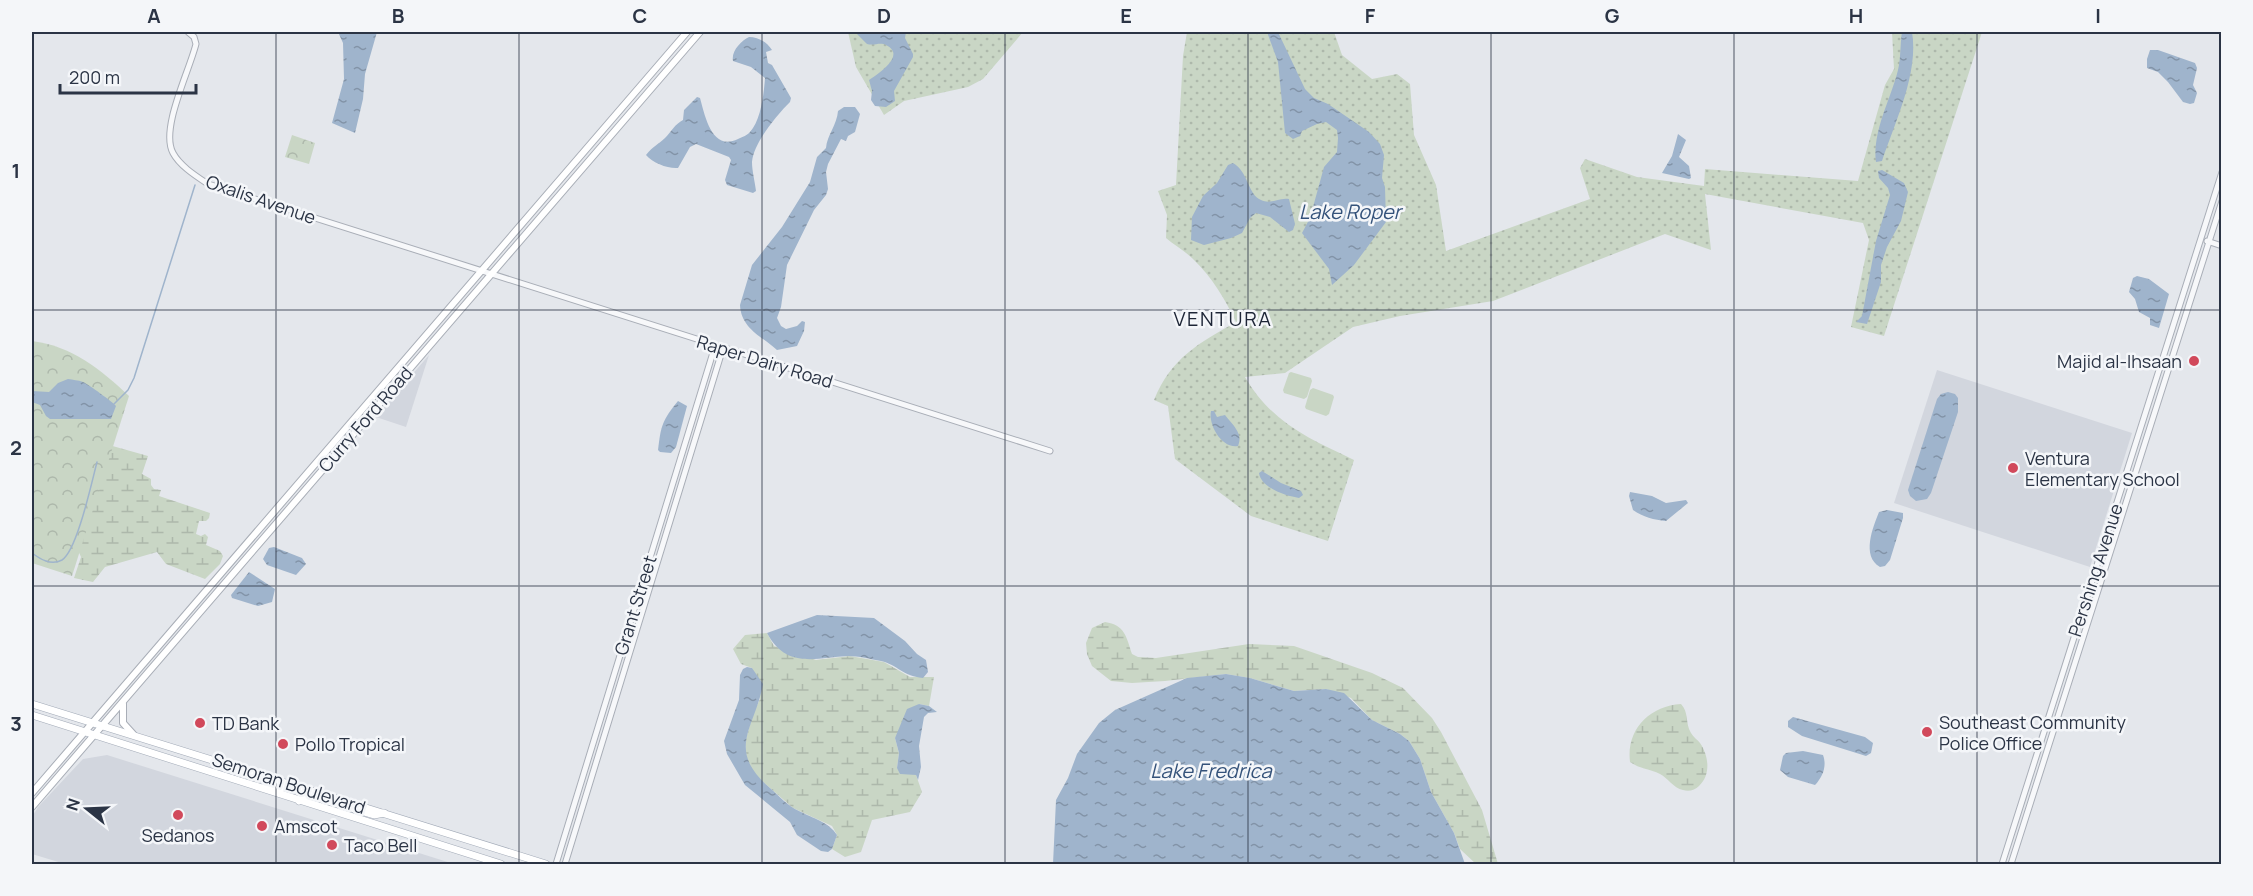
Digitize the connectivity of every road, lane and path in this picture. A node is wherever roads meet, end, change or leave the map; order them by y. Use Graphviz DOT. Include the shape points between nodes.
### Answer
graph roads {
  1 [pos="188,32"];
  2 [pos="687,32"];
  3 [pos="700,32"];
  4 [pos="590,144"];
  5 [pos="2222,172"];
  6 [pos="565,188"];
  7 [pos="548,192"];
  8 [pos="2222,201"];
  9 [pos="2200,239"];
  10 [pos="2208,241"];
  11 [pos="517,244"];
  12 [pos="2222,246"];
  13 [pos="480,271"];
  14 [pos="491,274"];
  15 [pos="715,346"];
  16 [pos="723,348"];
  17 [pos="412,350"];
  18 [pos="396,369"];
  19 [pos="393,386"];
  20 [pos="350,423"];
  21 [pos="358,428"];
  22 [pos="1050,451"];
  23 [pos="322,469"];
  24 [pos="237,554"];
  25 [pos="200,597"];
  26 [pos="209,601"];
  27 [pos="168,648"];
  28 [pos="124,699"];
  29 [pos="32,704"];
  30 [pos="32,715"];
  31 [pos="92,722"];
  32 [pos="102,725"];
  33 [pos="83,732"];
  34 [pos="133,734"];
  35 [pos="93,736"];
  36 [pos="289,783"];
  37 [pos="257,788"];
  38 [pos="32,793"];
  39 [pos="299,801"];
  40 [pos="32,807"];
  41 [pos="384,813"];
  42 [pos="452,835"];
  43 [pos="425,841"];
  44 [pos="501,864"];
  45 [pos="546,864"];
  46 [pos="556,864"];
  47 [pos="565,864"];
  48 [pos="2002,864"];
  49 [pos="2011,864"];
  1 -- 13 [label="street, Oxalis Avenue" via="195,45 168,135 175,156 192,172 214,187"];
  2 -- 4 [label="main road, Curry Ford Road"];
  3 -- 6 [label="main road, Curry Ford Road"];
  4 -- 6 [label="main road" via="586,155 564,180"];
  4 -- 7 [label="main road, Curry Ford Road"];
  5 -- 9 [label="street, Pershing Avenue"];
  6 -- 11 [label="main road, Curry Ford Road"];
  7 -- 11 [label="main road" via="549,201"];
  7 -- 13 [label="main road, Curry Ford Road"];
  8 -- 10 [label="street, Pershing Avenue"];
  9 -- 10 [label="street"];
  9 -- 48 [label="street, Pershing Avenue"];
  10 -- 12 [label="street"];
  10 -- 49 [label="street, Pershing Avenue"];
  11 -- 14 [label="main road, Curry Ford Road"];
  13 -- 14 [label="street, Raper Dairy Road"];
  13 -- 17 [label="main road, Curry Ford Road"];
  14 -- 15 [label="street, Raper Dairy Road"];
  14 -- 19 [label="main road, Curry Ford Road"];
  15 -- 16 [label="street, Raper Dairy Road"];
  15 -- 46 [label="street, Grant Street"];
  16 -- 22 [label="street, Raper Dairy Road"];
  16 -- 47 [label="street, Grant Street"];
  17 -- 18 [label="main road, Curry Ford Road"];
  17 -- 19 [label="main road" via="414,355"];
  18 -- 20 [label="main road, Curry Ford Road"];
  18 -- 21 [label="main road" via="359,417"];
  19 -- 21 [label="main road, Curry Ford Road"];
  20 -- 23 [label="main road"];
  20 -- 24 [label="main road, Curry Ford Road"];
  21 -- 23 [label="main road, Curry Ford Road"];
  23 -- 26 [label="main road, Curry Ford Road"];
  24 -- 25 [label="main road, Curry Ford Road"];
  24 -- 26 [label="main road" via="209,592"];
  25 -- 27 [label="main road" via="199,606"];
  25 -- 31 [label="main road, Curry Ford Road"];
  26 -- 27 [label="main road, Curry Ford Road"];
  27 -- 28 [label="main road, Curry Ford Road"];
  28 -- 32 [label="main road, Curry Ford Road"];
  28 -- 34 [label="main road" via="123,723"];
  29 -- 31 [label="main road, Semoran Boulevard"];
  30 -- 33 [label="main road, Semoran Boulevard"];
  31 -- 32 [label="main road, Semoran Boulevard"];
  31 -- 33 [label="main road, Curry Ford Road"];
  32 -- 34 [label="main road, Semoran Boulevard"];
  32 -- 35 [label="main road, Curry Ford Road"];
  33 -- 35 [label="main road, Semoran Boulevard"];
  33 -- 38 [label="main road, Curry Ford Road"];
  34 -- 36 [label="main road, Semoran Boulevard"];
  35 -- 37 [label="main road, Semoran Boulevard"];
  35 -- 40 [label="main road, Curry Ford Road"];
  36 -- 37 [label="main road" via="285,788"];
  36 -- 41 [label="main road, Semoran Boulevard"];
  37 -- 39 [label="main road, Semoran Boulevard"];
  39 -- 41 [label="main road" via="311,796 374,815"];
  39 -- 43 [label="main road, Semoran Boulevard"];
  41 -- 42 [label="main road, Semoran Boulevard"];
  42 -- 43 [label="main road" via="440,841"];
  42 -- 45 [label="main road, Semoran Boulevard"];
  43 -- 44 [label="main road, Semoran Boulevard"];
}
